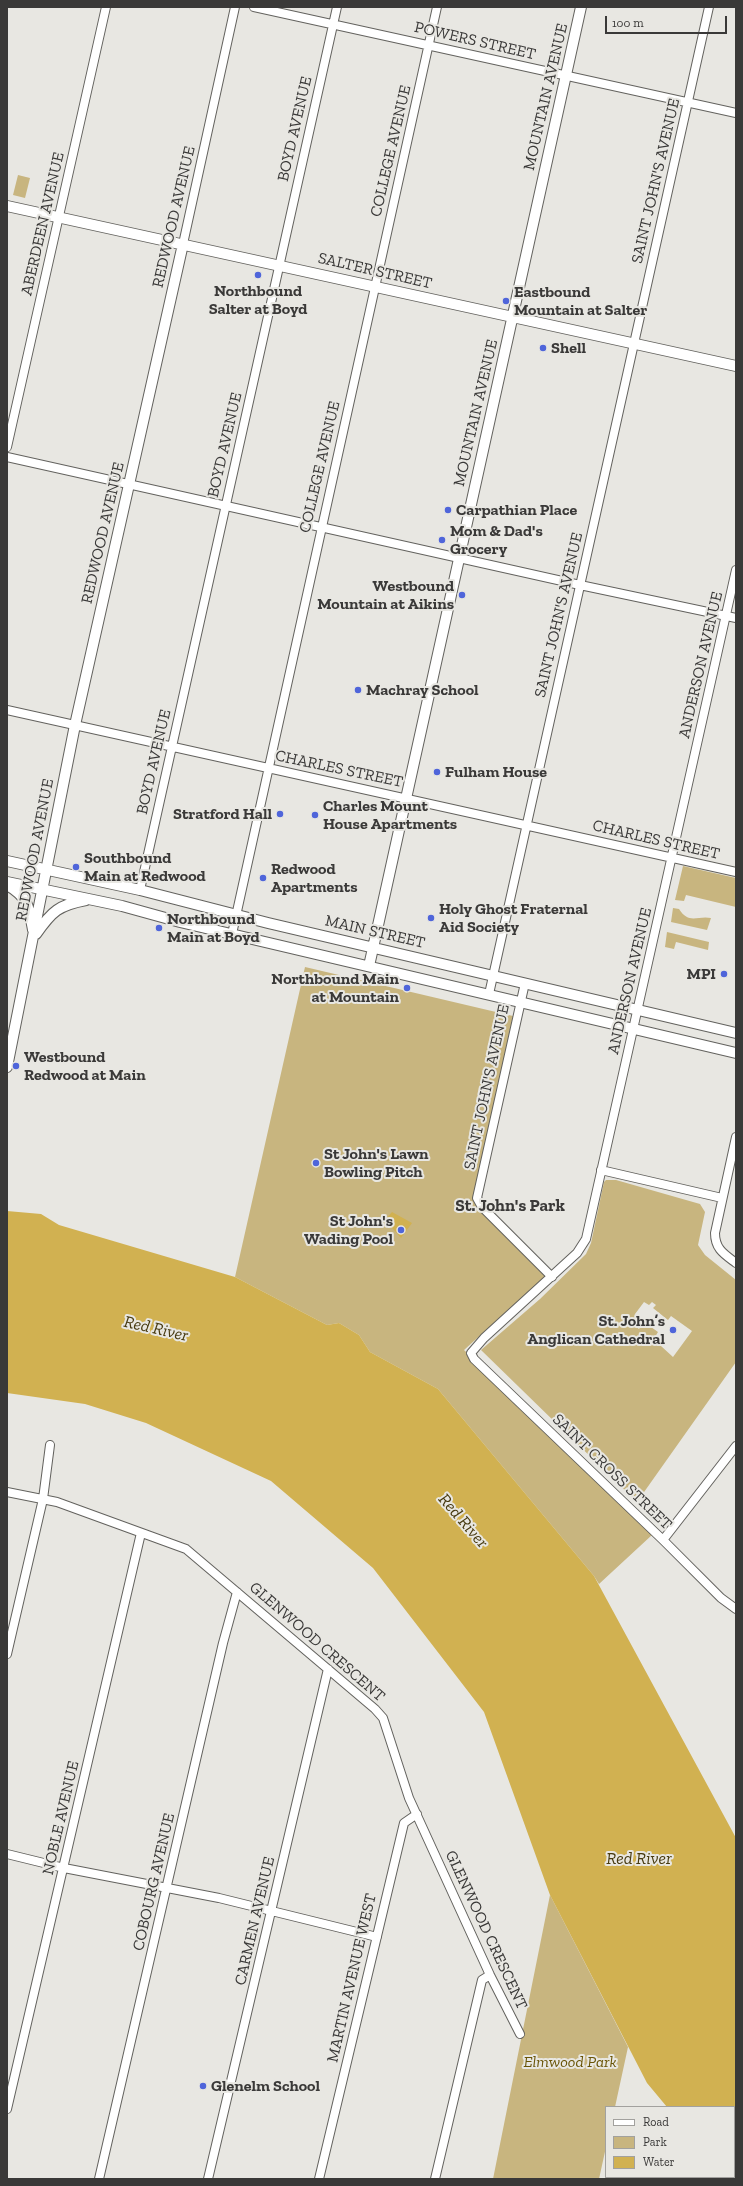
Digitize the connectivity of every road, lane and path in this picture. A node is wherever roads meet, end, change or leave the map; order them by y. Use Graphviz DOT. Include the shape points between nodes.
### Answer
graph roads {
  1 [pos="106,7"];
  2 [pos="235,7"];
  3 [pos="254,7"];
  4 [pos="337,7"];
  5 [pos="437,7"];
  6 [pos="581,7"];
  7 [pos="709,7"];
  8 [pos="333,24"];
  9 [pos="428,46"];
  10 [pos="566,76"];
  11 [pos="688,103"];
  12 [pos="736,113"];
  13 [pos="7,206"];
  14 [pos="59,217"];
  15 [pos="183,244"];
  16 [pos="279,265"];
  17 [pos="375,286"];
  18 [pos="512,317"];
  19 [pos="634,344"];
  20 [pos="736,366"];
  21 [pos="7,447"];
  22 [pos="7,458"];
  23 [pos="129,485"];
  24 [pos="225,506"];
  25 [pos="321,527"];
  26 [pos="459,558"];
  27 [pos="736,570"];
  28 [pos="580,585"];
  29 [pos="726,616"];
  30 [pos="736,618"];
  31 [pos="7,710"];
  32 [pos="75,725"];
  33 [pos="172,746"];
  34 [pos="269,768"];
  35 [pos="406,798"];
  36 [pos="526,825"];
  37 [pos="672,857"];
  38 [pos="7,861"];
  39 [pos="46,869"];
  40 [pos="736,872"];
  41 [pos="7,882"];
  42 [pos="7,886"];
  43 [pos="43,889"];
  44 [pos="140,890"];
  45 [pos="90,899"];
  46 [pos="235,914"];
  47 [pos="232,934"];
  48 [pos="34,938"];
  49 [pos="373,946"];
  50 [pos="368,966"];
  51 [pos="493,974"];
  52 [pos="525,983"];
  53 [pos="489,994"];
  54 [pos="520,1002"];
  55 [pos="638,1010"];
  56 [pos="633,1028"];
  57 [pos="736,1033"];
  58 [pos="736,1053"];
  59 [pos="7,1066"];
  60 [pos="736,1138"];
  61 [pos="733,1167"];
  62 [pos="601,1170"];
  63 [pos="722,1198"];
  64 [pos="736,1263"];
  65 [pos="552,1277"];
  66 [pos="471,1353"];
  67 [pos="50,1445"];
  68 [pos="736,1446"];
  69 [pos="7,1492"];
  70 [pos="43,1499"];
  71 [pos="141,1533"];
  72 [pos="663,1540"];
  73 [pos="237,1592"];
  74 [pos="736,1609"];
  75 [pos="7,1654"];
  76 [pos="328,1669"];
  77 [pos="417,1814"];
  78 [pos="7,1854"];
  79 [pos="64,1868"];
  80 [pos="167,1889"];
  81 [pos="272,1910"];
  82 [pos="377,1937"];
  83 [pos="490,1975"];
  84 [pos="520,2034"];
  85 [pos="7,2108"];
  86 [pos="99,2179"];
  87 [pos="208,2179"];
  88 [pos="319,2179"];
  89 [pos="435,2179"];
  1 -- 14 [label="street, ABERDEEN AVENUE"];
  2 -- 15 [label="street, REDWOOD AVENUE"];
  3 -- 8 [label="street, POWERS STREET"];
  4 -- 8 [label="street, BOYD AVENUE"];
  5 -- 9 [label="street, COLLEGE AVENUE"];
  6 -- 10 [label="main road, MOUNTAIN AVENUE"];
  7 -- 11 [label="street, SAINT JOHN'S AVENUE"];
  8 -- 9 [label="street, POWERS STREET"];
  8 -- 16 [label="street, BOYD AVENUE"];
  9 -- 10 [label="street, POWERS STREET"];
  9 -- 17 [label="street, COLLEGE AVENUE"];
  10 -- 11 [label="street, POWERS STREET"];
  10 -- 18 [label="main road, MOUNTAIN AVENUE"];
  11 -- 12 [label="street, POWERS STREET"];
  11 -- 19 [label="street, SAINT JOHN'S AVENUE"];
  13 -- 14 [label="main road, SALTER STREET"];
  14 -- 15 [label="main road, SALTER STREET"];
  14 -- 21 [label="street, ABERDEEN AVENUE"];
  15 -- 16 [label="main road, SALTER STREET"];
  15 -- 23 [label="main road, REDWOOD AVENUE"];
  16 -- 17 [label="main road, SALTER STREET"];
  16 -- 24 [label="street, BOYD AVENUE"];
  17 -- 18 [label="main road, SALTER STREET"];
  17 -- 25 [label="street, COLLEGE AVENUE"];
  18 -- 19 [label="main road, SALTER STREET"];
  18 -- 26 [label="main road, MOUNTAIN AVENUE"];
  19 -- 20 [label="main road, SALTER STREET"];
  19 -- 28 [label="street, SAINT JOHN'S AVENUE"];
  22 -- 23 [label="street"];
  23 -- 24 [label="street"];
  23 -- 32 [label="main road, REDWOOD AVENUE"];
  24 -- 25 [label="street"];
  24 -- 33 [label="street, BOYD AVENUE"];
  25 -- 26 [label="street"];
  25 -- 34 [label="street, COLLEGE AVENUE"];
  26 -- 28 [label="street"];
  26 -- 35 [label="main road, MOUNTAIN AVENUE"];
  27 -- 29 [label="street, ANDERSON AVENUE"];
  28 -- 29 [label="street"];
  28 -- 36 [label="street, SAINT JOHN'S AVENUE"];
  29 -- 30 [label="street"];
  29 -- 37 [label="street, ANDERSON AVENUE"];
  31 -- 32 [label="street, CHARLES STREET"];
  32 -- 33 [label="street, CHARLES STREET"];
  32 -- 39 [label="main road, REDWOOD AVENUE"];
  33 -- 34 [label="street, CHARLES STREET"];
  33 -- 44 [label="street, BOYD AVENUE"];
  34 -- 35 [label="street, CHARLES STREET"];
  34 -- 46 [label="street, COLLEGE AVENUE"];
  35 -- 36 [label="street, CHARLES STREET"];
  35 -- 49 [label="main road, MOUNTAIN AVENUE"];
  36 -- 37 [label="street, CHARLES STREET"];
  36 -- 51 [label="street, SAINT JOHN'S AVENUE"];
  37 -- 40 [label="street, CHARLES STREET"];
  37 -- 55 [label="street, ANDERSON AVENUE"];
  38 -- 39 [label="main road, MAIN STREET"];
  39 -- 43 [label="main road, REDWOOD AVENUE"];
  39 -- 44 [label="main road, MAIN STREET"];
  41 -- 43 [label="main road"];
  42 -- 48 [label="main road" via="24,898 29,908"];
  43 -- 45 [label="main road"];
  43 -- 48 [label="main road, REDWOOD AVENUE"];
  44 -- 46 [label="main road, MAIN STREET"];
  45 -- 47 [label="main road"];
  45 -- 48 [label="main road" via="59,908 48,917"];
  46 -- 47 [label="street, COLLEGE AVENUE"];
  46 -- 49 [label="main road, MAIN STREET"];
  47 -- 50 [label="main road"];
  48 -- 59 [label="main road, REDWOOD AVENUE"];
  49 -- 50 [label="main road, MOUNTAIN AVENUE"];
  49 -- 51 [label="main road, MAIN STREET"];
  50 -- 53 [label="main road"];
  51 -- 52 [label="main road, MAIN STREET"];
  51 -- 53 [label="street, SAINT JOHN'S AVENUE"];
  52 -- 54 [label="street, SAINT JOHN'S AVENUE"];
  52 -- 55 [label="main road, MAIN STREET"];
  53 -- 54 [label="main road"];
  54 -- 56 [label="main road"];
  54 -- 65 [label="street, SAINT JOHN'S AVENUE" via="477,1198 482,1207"];
  55 -- 56 [label="street, ANDERSON AVENUE"];
  55 -- 57 [label="main road, MAIN STREET"];
  56 -- 58 [label="main road"];
  56 -- 62 [label="street, ANDERSON AVENUE"];
  60 -- 61 [label="street"];
  61 -- 63 [label="street"];
  62 -- 63 [label="street"];
  62 -- 65 [label="street, ANDERSON AVENUE" via="586,1239 577,1253"];
  63 -- 64 [label="street" via="715,1242 719,1250"];
  65 -- 66 [label="street, ANDERSON AVENUE" via="484,1338"];
  66 -- 72 [label="street, SAINT CROSS STREET" via="474,1359"];
  67 -- 70 [label="street"];
  68 -- 72 [label="street"];
  69 -- 70 [label="street, GLENWOOD CRESCENT"];
  70 -- 71 [label="street, GLENWOOD CRESCENT" via="58,1502"];
  70 -- 75 [label="street"];
  71 -- 73 [label="street, GLENWOOD CRESCENT" via="186,1549"];
  71 -- 79 [label="street, NOBLE AVENUE"];
  72 -- 74 [label="street, SAINT CROSS STREET" via="721,1598"];
  73 -- 76 [label="street, GLENWOOD CRESCENT"];
  73 -- 80 [label="street, COBOURG AVENUE"];
  76 -- 77 [label="street, GLENWOOD CRESCENT" via="383,1718"];
  76 -- 81 [label="street, CARMEN AVENUE"];
  77 -- 82 [label="street, MARTIN AVENUE WEST" via="404,1823"];
  77 -- 83 [label="street, GLENWOOD CRESCENT"];
  78 -- 79 [label="street"];
  79 -- 80 [label="street"];
  79 -- 85 [label="street, NOBLE AVENUE"];
  80 -- 81 [label="street"];
  80 -- 86 [label="street, COBOURG AVENUE"];
  81 -- 82 [label="street"];
  81 -- 87 [label="street, CARMEN AVENUE"];
  82 -- 88 [label="street, MARTIN AVENUE WEST"];
  83 -- 84 [label="street, GLENWOOD CRESCENT"];
  83 -- 89 [label="street" via="482,1980"];
}
